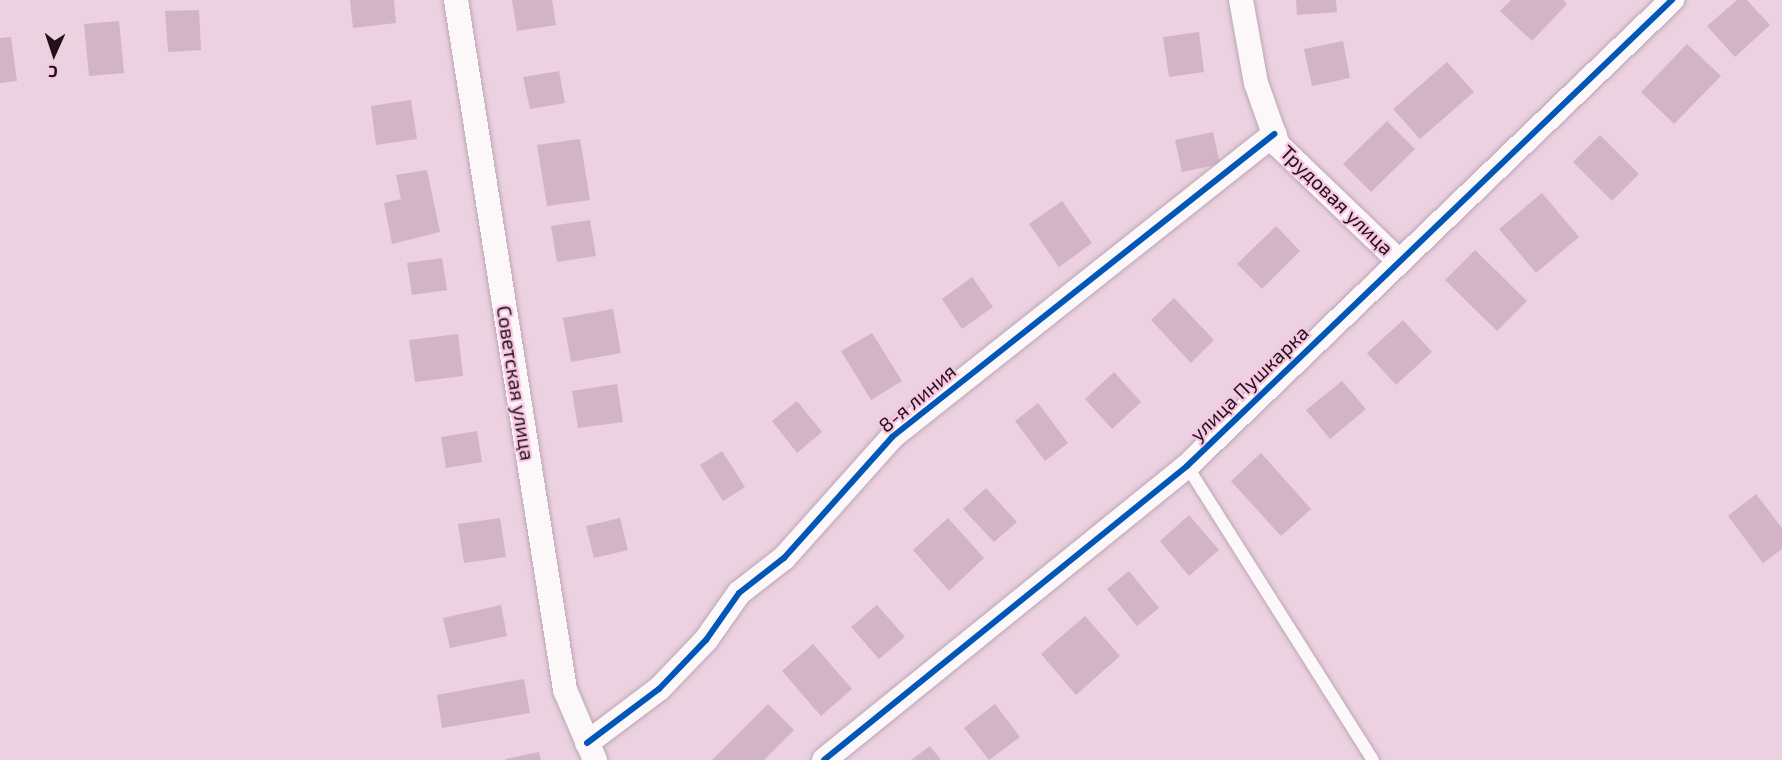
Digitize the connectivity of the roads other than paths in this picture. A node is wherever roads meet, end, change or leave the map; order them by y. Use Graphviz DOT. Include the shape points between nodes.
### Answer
graph roads {
  1 [pos="456,0"];
  2 [pos="1241,0"];
  3 [pos="1672,0"];
  4 [pos="1274,134"];
  5 [pos="1399,261"];
  6 [pos="1187,466"];
  7 [pos="591,751"];
  8 [pos="824,760"];
  9 [pos="1373,760"];
  1 -- 7 [label="street, Советская улица" via="565,690"];
  2 -- 4 [label="street, Трудовая улица" via="1256,83"];
  3 -- 5 [label="street, улица Пушкарка"];
  4 -- 5 [label="street, Трудовая улица" via="1305,173"];
  4 -- 7 [label="street, 8-я линия" via="892,437 784,558 739,593 706,640"];
  5 -- 6 [label="street, улица Пушкарка"];
  6 -- 8 [label="street, улица Пушкарка"];
  6 -- 9 [label="lane"];
}
